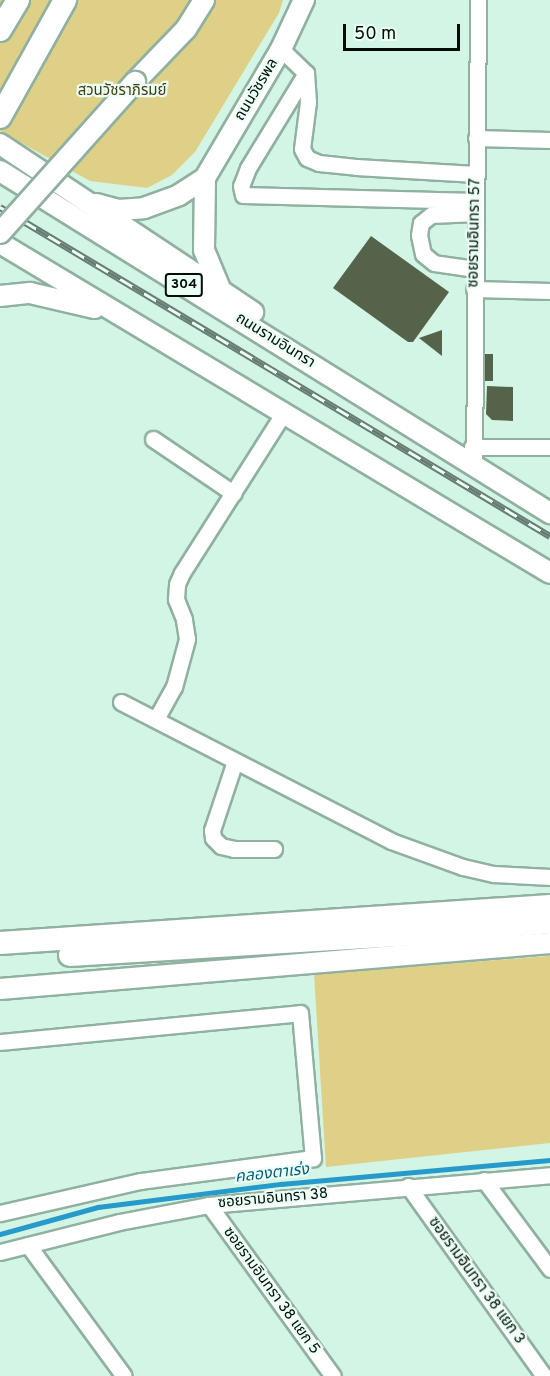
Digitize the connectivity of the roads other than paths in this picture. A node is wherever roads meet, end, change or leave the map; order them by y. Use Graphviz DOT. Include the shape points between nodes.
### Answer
graph roads {
  1 [pos="18,0"];
  2 [pos="65,0"];
  3 [pos="204,0"];
  4 [pos="304,0"];
  5 [pos="478,0"];
  6 [pos="0,30"];
  7 [pos="281,49"];
  8 [pos="306,73"];
  9 [pos="0,117"];
  10 [pos="476,138"];
  11 [pos="550,140"];
  12 [pos="0,144"];
  13 [pos="0,171"];
  14 [pos="476,174"];
  15 [pos="205,178"];
  16 [pos="81,201"];
  17 [pos="476,207"];
  18 [pos="0,233"];
  19 [pos="0,243"];
  20 [pos="475,269"];
  21 [pos="474,289"];
  22 [pos="221,291"];
  23 [pos="550,291"];
  24 [pos="0,296"];
  25 [pos="114,313"];
  26 [pos="369,399"];
  27 [pos="283,414"];
  28 [pos="153,439"];
  29 [pos="550,447"];
  30 [pos="473,456"];
  31 [pos="233,493"];
  32 [pos="550,513"];
  33 [pos="550,573"];
  34 [pos="121,702"];
  35 [pos="156,719"];
  36 [pos="234,761"];
  37 [pos="274,849"];
  38 [pos="550,877"];
  39 [pos="550,906"];
  40 [pos="550,922"];
  41 [pos="448,941"];
  42 [pos="0,943"];
  43 [pos="550,943"];
  44 [pos="0,958"];
  45 [pos="0,989"];
  46 [pos="0,1042"];
  47 [pos="550,1175"];
  48 [pos="484,1180"];
  49 [pos="408,1186"];
  50 [pos="209,1205"];
  51 [pos="0,1213"];
  52 [pos="28,1245"];
  53 [pos="0,1252"];
  54 [pos="550,1269"];
  55 [pos="124,1376"];
  56 [pos="333,1376"];
  57 [pos="544,1376"];
  1 -- 6 [label="highway"];
  2 -- 9 [label="highway"];
  3 -- 18 [label="main road, bridge" via="186,28"];
  4 -- 7 [label="main road, ถนนวัชรพล"];
  5 -- 10 [label="street, ซอยรามอินทรา 57"];
  7 -- 8 [label="street"];
  7 -- 15 [label="main road, ถนนวัชรพล"];
  8 -- 14 [label="street" via="308,102 302,149 307,158 356,167"];
  8 -- 17 [label="street" via="248,168 241,186 243,195"];
  10 -- 11 [label="street"];
  10 -- 14 [label="street, ซอยรามอินทรา 57"];
  12 -- 16 [label="main road"];
  13 -- 26 [label="main road, ถนนรามอินทรา / 304"];
  14 -- 17 [label="street, ซอยรามอินทรา 57"];
  15 -- 16 [label="main road, ถนนวัชรพล" via="179,195 144,208 118,210"];
  15 -- 22 [label="main road, ถนนวัชรพล" via="204,250"];
  16 -- 22 [label="main road"];
  17 -- 20 [label="street, ซอยรามอินทรา 57"];
  17 -- 20 [label="street" via="431,215 421,223 419,235 423,254 434,263"];
  19 -- 25 [label="main road"];
  20 -- 21 [label="street, ซอยรามอินทรา 57"];
  21 -- 23 [label="street"];
  21 -- 30 [label="street, ซอยรามอินทรา 57"];
  22 -- 26 [label="main road"];
  24 -- 25 [label="main road" via="30,293"];
  25 -- 27 [label="main road"];
  26 -- 30 [label="main road, ถนนรามอินทรา / 304"];
  27 -- 31 [label="street"];
  27 -- 33 [label="main road"];
  28 -- 31 [label="street"];
  29 -- 30 [label="street"];
  30 -- 32 [label="main road, ถนนรามอินทรา / 304"];
  31 -- 35 [label="street" via="177,584 187,639 174,687"];
  34 -- 35 [label="street"];
  35 -- 36 [label="street"];
  36 -- 37 [label="street" via="212,830 213,838 221,846 234,849"];
  36 -- 38 [label="street" via="391,841 428,855 494,874"];
  39 -- 42 [label="highway"];
  40 -- 41 [label="highway"];
  41 -- 43 [label="main road"];
  41 -- 44 [label="highway"];
  41 -- 45 [label="main road"];
  46 -- 51 [label="street" via="300,1013 313,1158 140,1181"];
  47 -- 48 [label="street, ซอยรามอินทรา 38"];
  48 -- 49 [label="street, ซอยรามอินทรา 38"];
  48 -- 54 [label="street"];
  49 -- 50 [label="street, ซอยรามอินทรา 38"];
  49 -- 57 [label="street, ซอยรามอินทรา 38 แยก 3"];
  50 -- 52 [label="street, ซอยรามอินทรา 38" via="118,1222"];
  50 -- 56 [label="street, ซอยรามอินทรา 38 แยก 5"];
  52 -- 53 [label="street, ซอยรามอินทรา 38"];
  52 -- 55 [label="street"];
}
